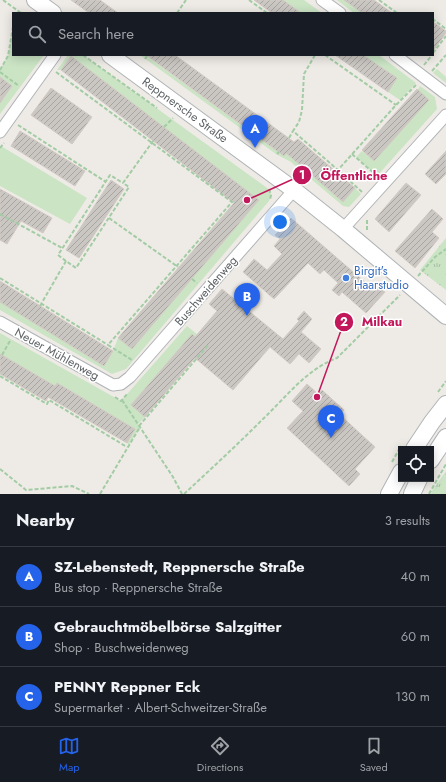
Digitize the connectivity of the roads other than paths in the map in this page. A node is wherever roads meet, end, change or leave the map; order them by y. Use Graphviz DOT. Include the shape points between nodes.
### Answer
graph roads {
  1 [pos="35,0"];
  2 [pos="322,0"];
  3 [pos="52,12"];
  4 [pos="339,12"];
  5 [pos="54,56"];
  6 [pos="111,56"];
  7 [pos="396,56"];
  8 [pos="446,94"];
  9 [pos="446,115"];
  10 [pos="0,132"];
  11 [pos="294,190"];
  12 [pos="343,229"];
  13 [pos="446,316"];
  14 [pos="0,322"];
  15 [pos="114,385"];
  16 [pos="446,404"];
  17 [pos="446,437"];
  18 [pos="416,446"];
  19 [pos="434,455"];
  20 [pos="398,478"];
  21 [pos="418,482"];
  22 [pos="389,494"];
  23 [pos="412,494"];
  1 -- 3 [label="street"];
  2 -- 4 [label="street"];
  5 -- 10 [label="street"];
  6 -- 11 [label="street, Reppnersche Straße"];
  7 -- 8 [label="street"];
  9 -- 12 [label="street"];
  11 -- 12 [label="street, Reppnersche Straße"];
  11 -- 15 [label="street, Buschweidenweg" via="130,377 121,384"];
  12 -- 13 [label="street, Reppnersche Straße"];
  14 -- 15 [label="street, Neuer Mühlenweg"];
  16 -- 18 [label="street"];
  17 -- 19 [label="street"];
  20 -- 22 [label="street"];
  21 -- 23 [label="street"];
}
